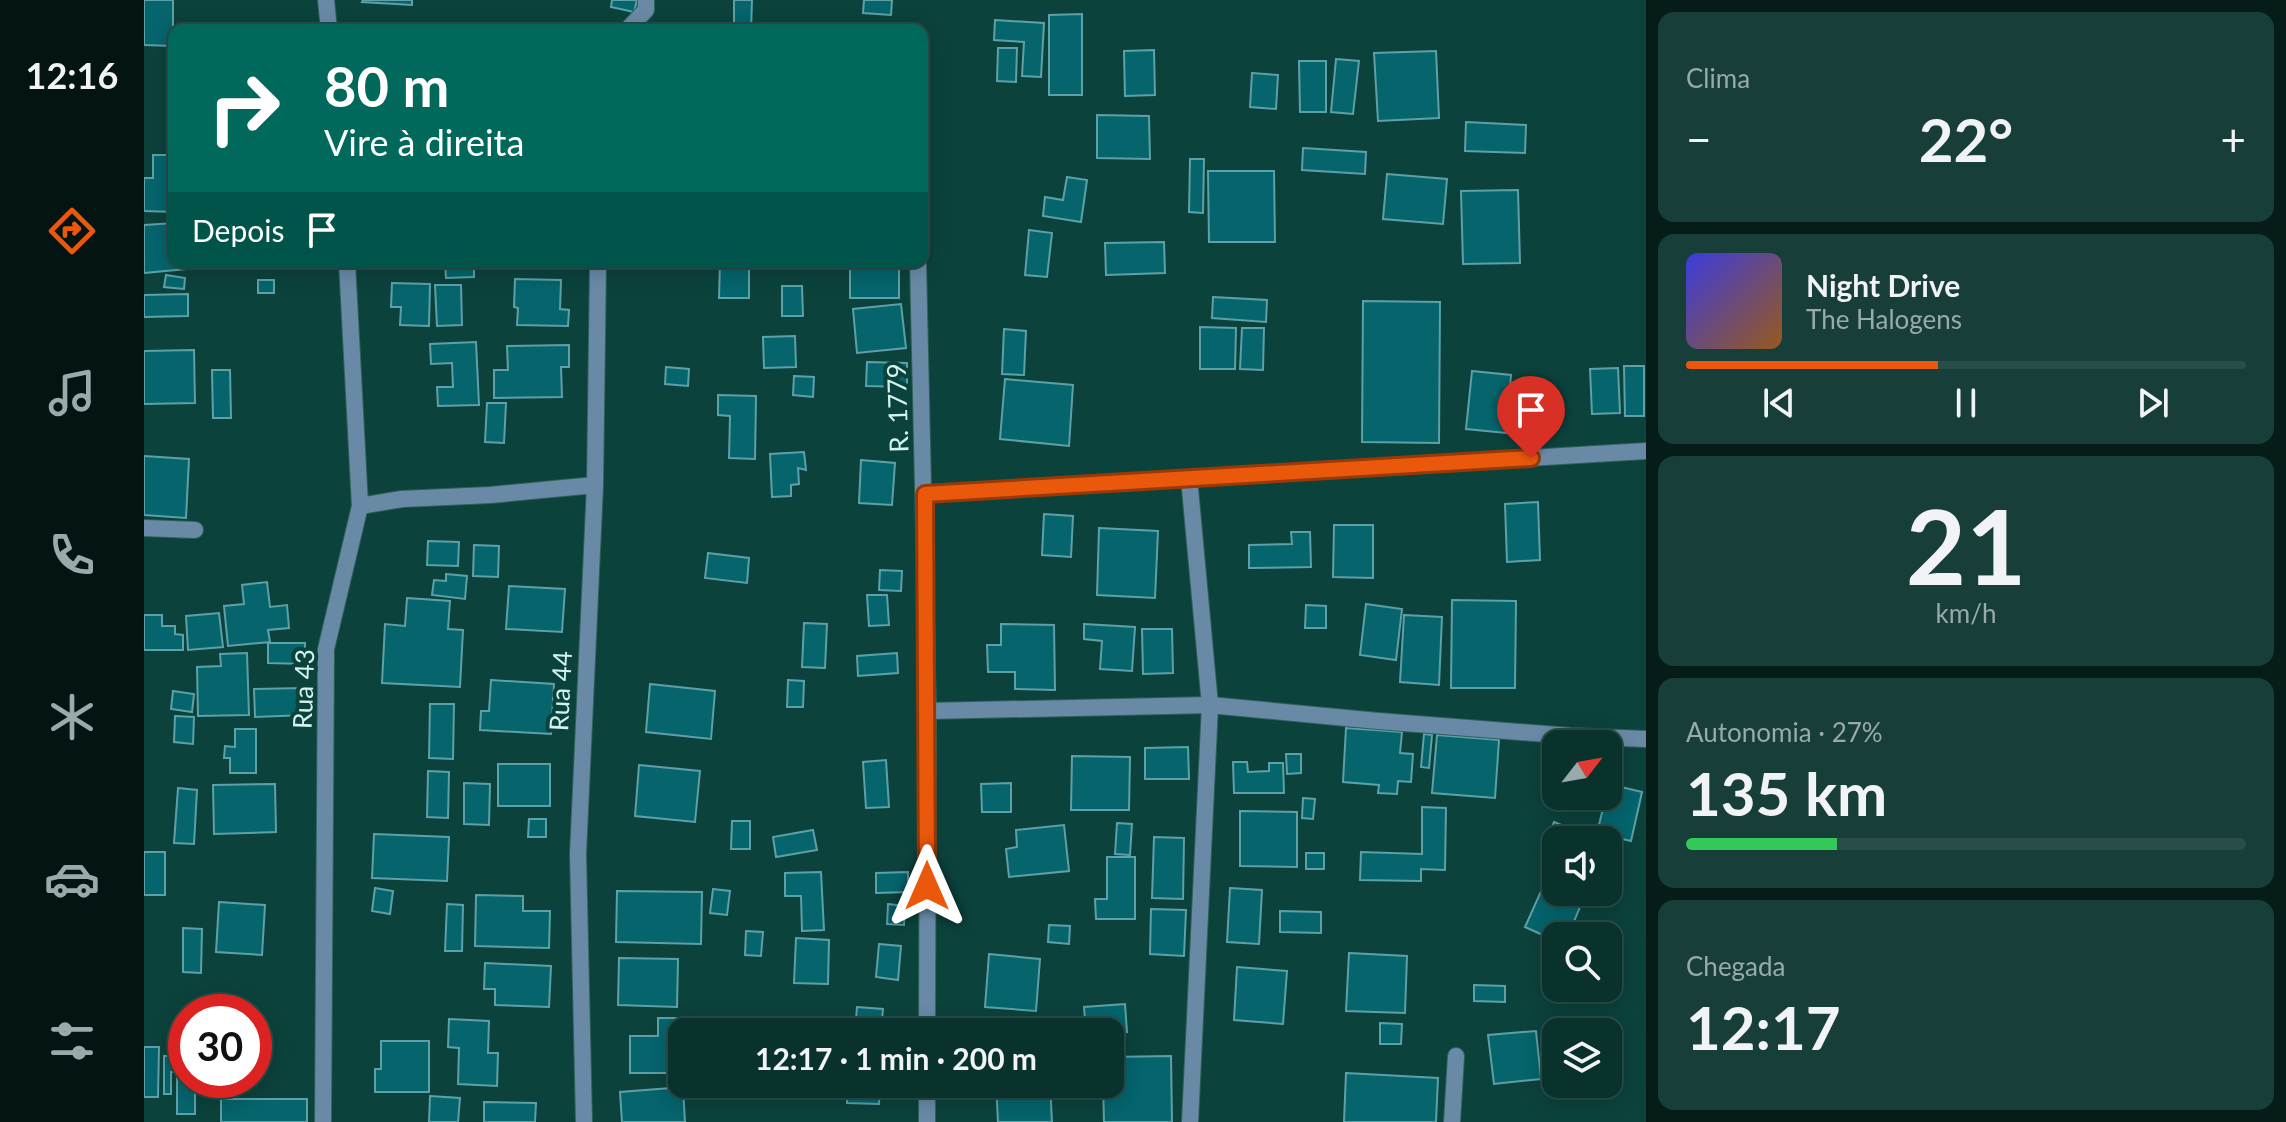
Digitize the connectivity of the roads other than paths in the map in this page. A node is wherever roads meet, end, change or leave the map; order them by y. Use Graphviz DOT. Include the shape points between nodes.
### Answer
graph roads {
  1 [pos="326,0"];
  2 [pos="646,0"];
  3 [pos="328,24"];
  4 [pos="633,24"];
  5 [pos="347,268"];
  6 [pos="598,268"];
  7 [pos="918,268"];
  8 [pos="1646,451"];
  9 [pos="1189,478"];
  10 [pos="595,485"];
  11 [pos="925,494"];
  12 [pos="360,506"];
  13 [pos="144,528"];
  14 [pos="195,530"];
  15 [pos="1210,705"];
  16 [pos="928,711"];
  17 [pos="1646,739"];
  18 [pos="927,1018"];
  19 [pos="1456,1056"];
  20 [pos="927,1098"];
  21 [pos="323,1122"];
  22 [pos="584,1122"];
  23 [pos="927,1122"];
  24 [pos="1190,1122"];
  25 [pos="1452,1122"];
  1 -- 3 [label="street"];
  2 -- 4 [label="street" via="646,10"];
  5 -- 12 [label="street, Rua 43"];
  6 -- 10 [label="street, Rua 44"];
  7 -- 11 [label="street, R. 1779"];
  8 -- 9 [label="street"];
  9 -- 11 [label="street"];
  9 -- 15 [label="street"];
  10 -- 12 [label="street"];
  10 -- 22 [label="street, Rua 44" via="578,854"];
  11 -- 16 [label="street, R. 1779"];
  12 -- 21 [label="street, Rua 43" via="326,649"];
  13 -- 14 [label="street"];
  15 -- 16 [label="street"];
  15 -- 17 [label="street"];
  15 -- 24 [label="street"];
  16 -- 18 [label="street, R. 1779"];
  19 -- 25 [label="street"];
  20 -- 23 [label="street"];
}
